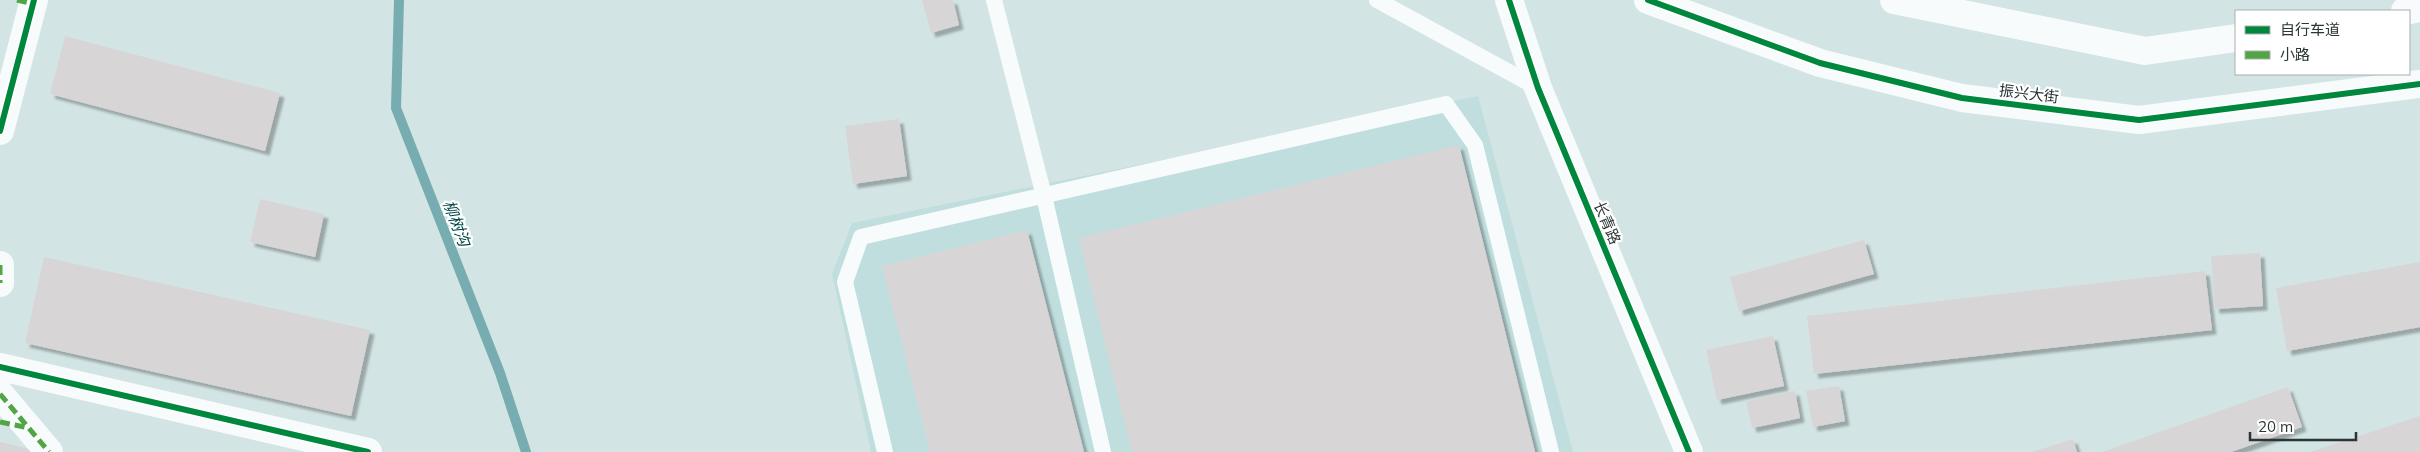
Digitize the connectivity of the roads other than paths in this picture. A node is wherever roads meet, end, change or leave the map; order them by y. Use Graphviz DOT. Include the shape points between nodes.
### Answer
graph roads {
  1 [pos="994,0"];
  2 [pos="1377,0"];
  3 [pos="1509,0"];
  4 [pos="1648,0"];
  5 [pos="1894,0"];
  6 [pos="28,1"];
  7 [pos="2235,38"];
  8 [pos="2420,84"];
  9 [pos="1538,88"];
  10 [pos="0,131"];
  11 [pos="1044,196"];
  12 [pos="0,265"];
  13 [pos="0,283"];
  14 [pos="0,367"];
  15 [pos="0,394"];
  16 [pos="0,422"];
  17 [pos="29,428"];
  18 [pos="50,452"];
  19 [pos="368,452"];
  20 [pos="885,452"];
  21 [pos="1103,452"];
  22 [pos="1551,452"];
  23 [pos="1690,452"];
  1 -- 11 [label="lane"];
  2 -- 9 [label="lane"];
  3 -- 9 [label="street, 长青路"];
  4 -- 8 [label="street, 振兴大街" via="1830,66 1962,98 2139,120"];
  5 -- 7 [label="street" via="2145,51"];
  6 -- 10 [label="street"];
  9 -- 23 [label="street, 长青路"];
  11 -- 20 [label="lane" via="861,237 845,282"];
  11 -- 21 [label="lane"];
  11 -- 22 [label="lane" via="1446,104 1475,145"];
  12 -- 13 [label="street"];
  14 -- 19 [label="street"];
  15 -- 17 [label="street"];
  16 -- 17 [label="street"];
  17 -- 18 [label="street"];
}
